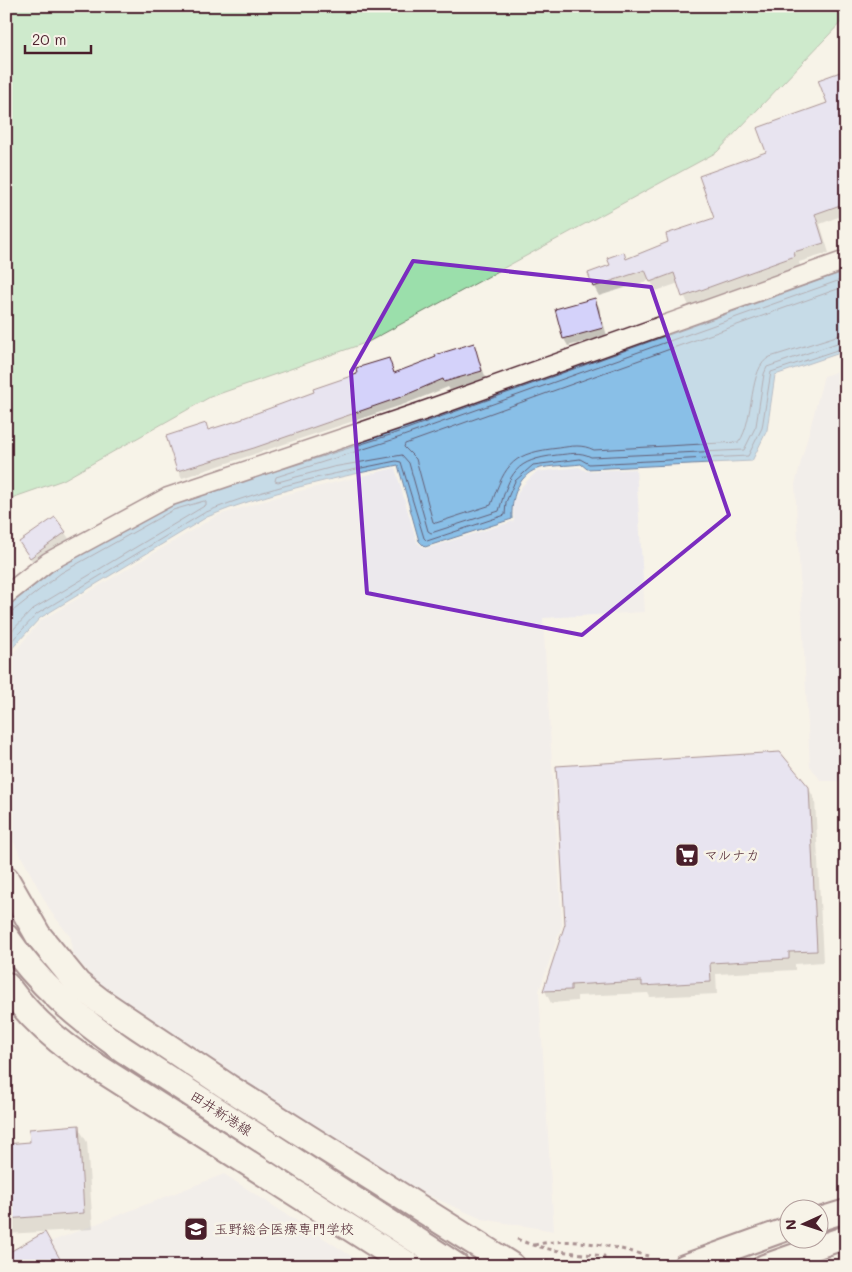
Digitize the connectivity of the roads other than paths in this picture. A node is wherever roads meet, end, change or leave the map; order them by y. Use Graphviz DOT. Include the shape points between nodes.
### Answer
graph roads {
  1 [pos="846,260"];
  2 [pos="6,595"];
  3 [pos="6,879"];
  4 [pos="6,937"];
  5 [pos="6,986"];
  6 [pos="846,1211"];
  7 [pos="830,1216"];
  8 [pos="780,1232"];
  9 [pos="846,1237"];
  10 [pos="410,1266"];
  11 [pos="456,1266"];
  12 [pos="512,1266"];
  13 [pos="684,1266"];
  14 [pos="764,1266"];
  1 -- 2 [label="street" via="426,410 168,497 48,562"];
  3 -- 12 [label="main road" via="38,935 78,984 100,1001 228,1087"];
  4 -- 11 [label="main road, 田井新港線" via="31,971 79,1018"];
  5 -- 10 [label="main road" via="45,1031 74,1052"];
  6 -- 7 [label="street"];
  8 -- 13 [label="street"];
  9 -- 14 [label="street"];
}
